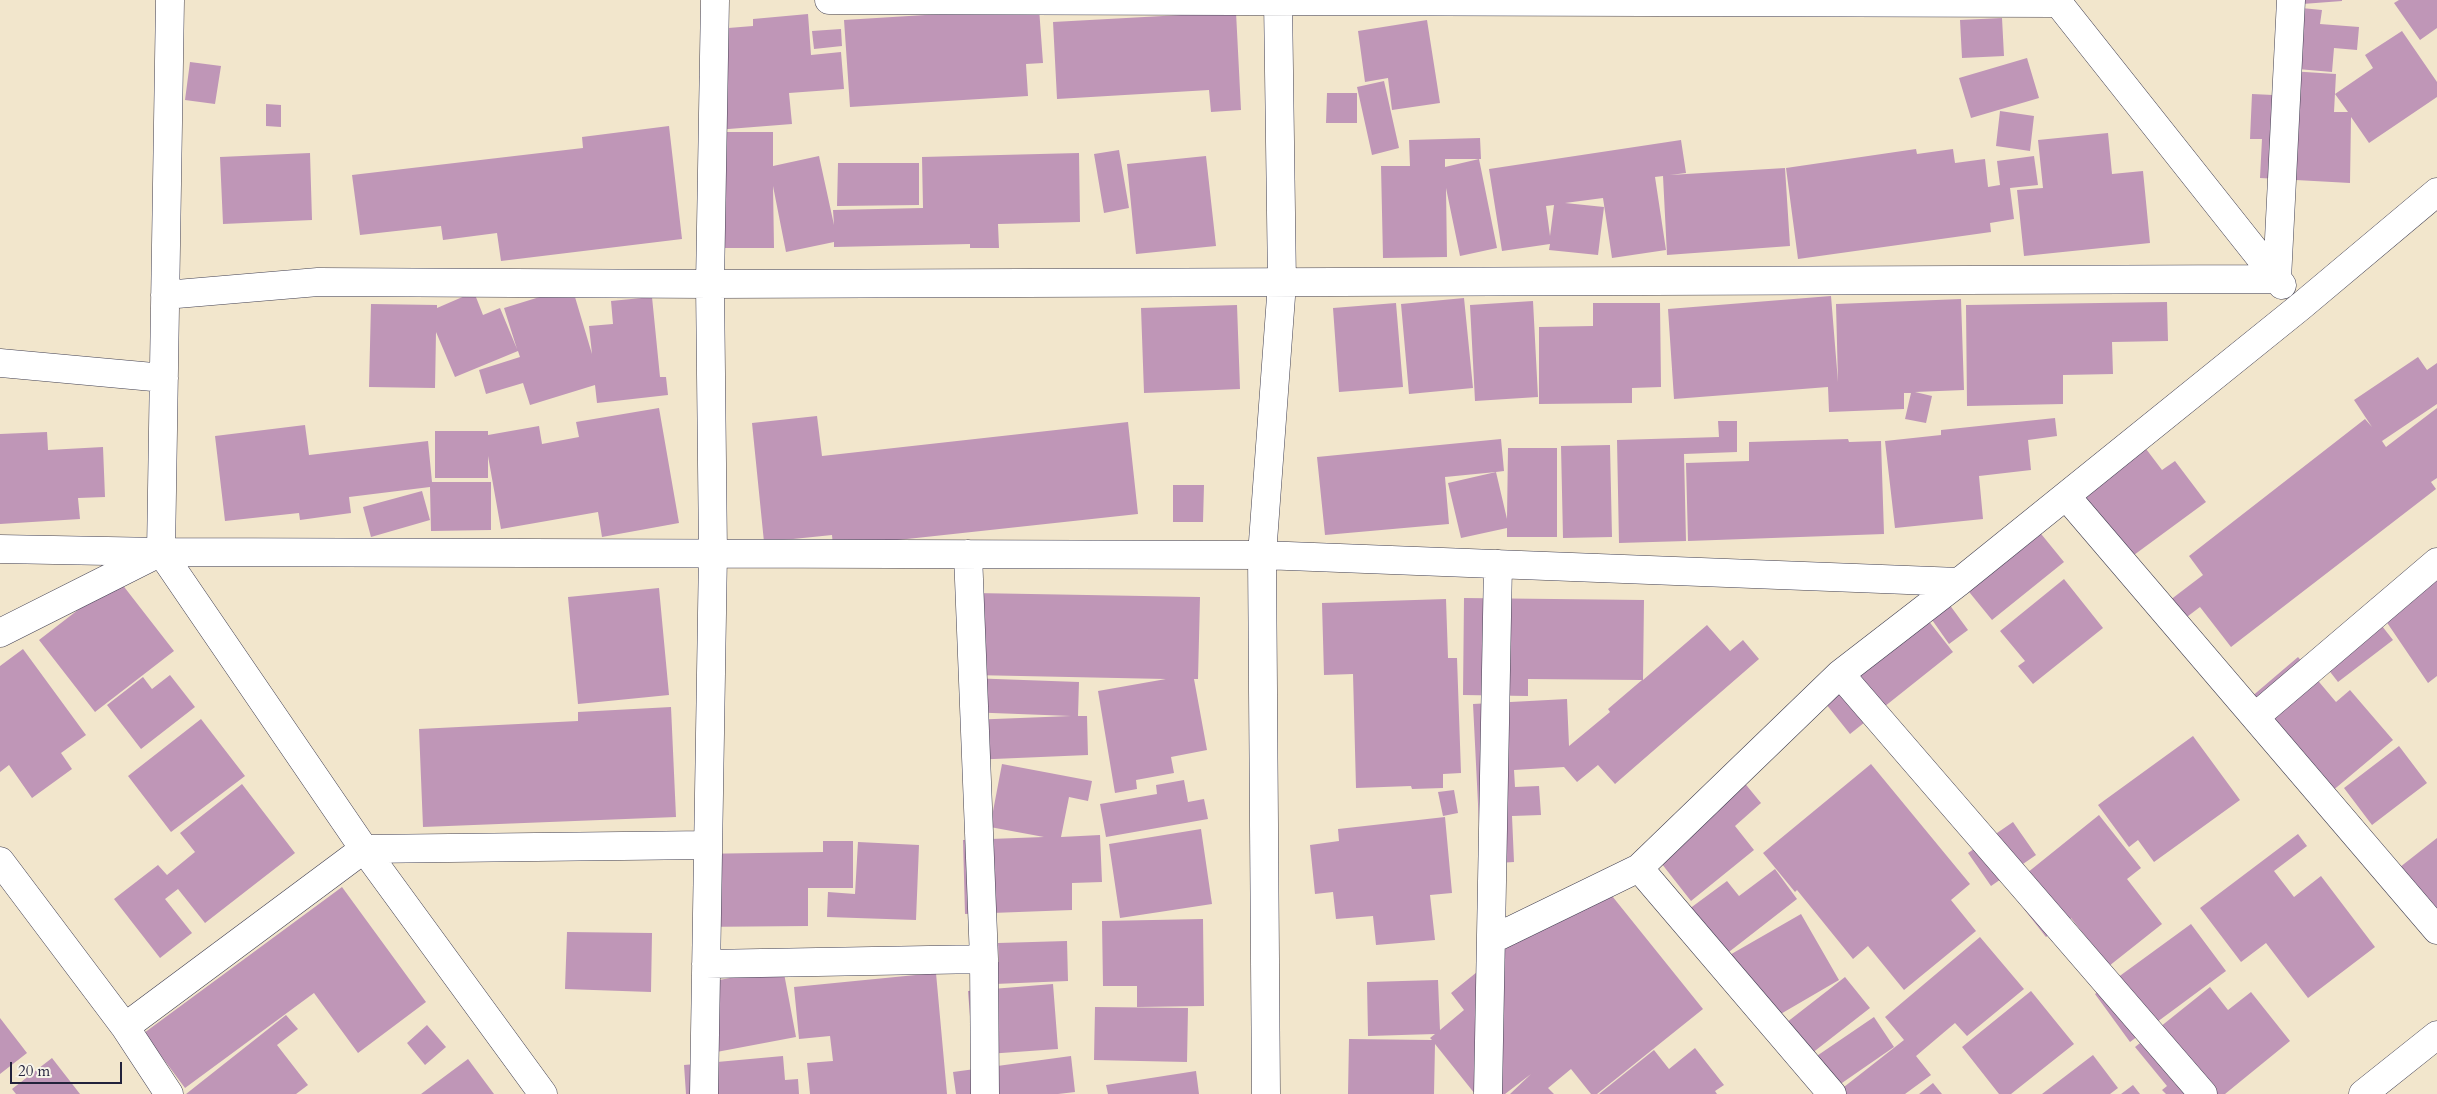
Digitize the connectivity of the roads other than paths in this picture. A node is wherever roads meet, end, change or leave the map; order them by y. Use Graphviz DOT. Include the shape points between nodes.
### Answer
graph roads {
  1 [pos="170,0"];
  2 [pos="715,0"];
  3 [pos="829,0"];
  4 [pos="911,0"];
  5 [pos="1278,0"];
  6 [pos="2057,2"];
  7 [pos="2289,2"];
  8 [pos="2437,192"];
  9 [pos="2277,280"];
  10 [pos="1282,283"];
  11 [pos="710,284"];
  12 [pos="165,295"];
  13 [pos="2300,308"];
  14 [pos="0,363"];
  15 [pos="164,378"];
  16 [pos="2066,496"];
  17 [pos="0,549"];
  18 [pos="161,552"];
  19 [pos="713,553"];
  20 [pos="968,554"];
  21 [pos="1262,555"];
  22 [pos="2437,562"];
  23 [pos="1498,564"];
  24 [pos="1959,582"];
  25 [pos="0,633"];
  26 [pos="1840,674"];
  27 [pos="2255,717"];
  28 [pos="708,845"];
  29 [pos="364,849"];
  30 [pos="0,861"];
  31 [pos="1639,868"];
  32 [pos="2437,930"];
  33 [pos="1490,940"];
  34 [pos="984,959"];
  35 [pos="706,964"];
  36 [pos="125,1027"];
  37 [pos="2437,1035"];
  38 [pos="168,1094"];
  39 [pos="542,1094"];
  40 [pos="704,1094"];
  41 [pos="985,1094"];
  42 [pos="1266,1094"];
  43 [pos="1488,1094"];
  44 [pos="1832,1094"];
  45 [pos="2203,1094"];
  46 [pos="2363,1094"];
  1 -- 12 [label="street"];
  2 -- 11 [label="street"];
  3 -- 4 [label="street"];
  4 -- 5 [label="street"];
  5 -- 6 [label="street"];
  5 -- 10 [label="street"];
  6 -- 9 [label="street"];
  7 -- 9 [label="street"];
  8 -- 13 [label="street"];
  9 -- 10 [label="street"];
  9 -- 13 [label="street"];
  10 -- 11 [label="street"];
  10 -- 21 [label="street"];
  11 -- 12 [label="street" via="318,282"];
  11 -- 19 [label="street"];
  12 -- 15 [label="street"];
  13 -- 16 [label="street"];
  14 -- 15 [label="street"];
  15 -- 18 [label="street"];
  16 -- 24 [label="street"];
  16 -- 27 [label="street"];
  17 -- 18 [label="street"];
  18 -- 19 [label="street"];
  18 -- 25 [label="street"];
  18 -- 29 [label="street"];
  19 -- 20 [label="street"];
  19 -- 28 [label="street"];
  20 -- 21 [label="street"];
  20 -- 34 [label="street"];
  21 -- 23 [label="street"];
  21 -- 42 [label="street"];
  22 -- 27 [label="street"];
  23 -- 24 [label="street"];
  23 -- 33 [label="street"];
  24 -- 26 [label="street"];
  26 -- 31 [label="street"];
  26 -- 45 [label="street"];
  27 -- 32 [label="street"];
  28 -- 29 [label="street"];
  28 -- 35 [label="street"];
  29 -- 36 [label="street"];
  29 -- 39 [label="street"];
  30 -- 36 [label="street"];
  31 -- 33 [label="street"];
  31 -- 44 [label="street"];
  33 -- 43 [label="street"];
  34 -- 35 [label="street"];
  34 -- 41 [label="street"];
  35 -- 40 [label="street"];
  36 -- 38 [label="street"];
  37 -- 46 [label="street"];
}
